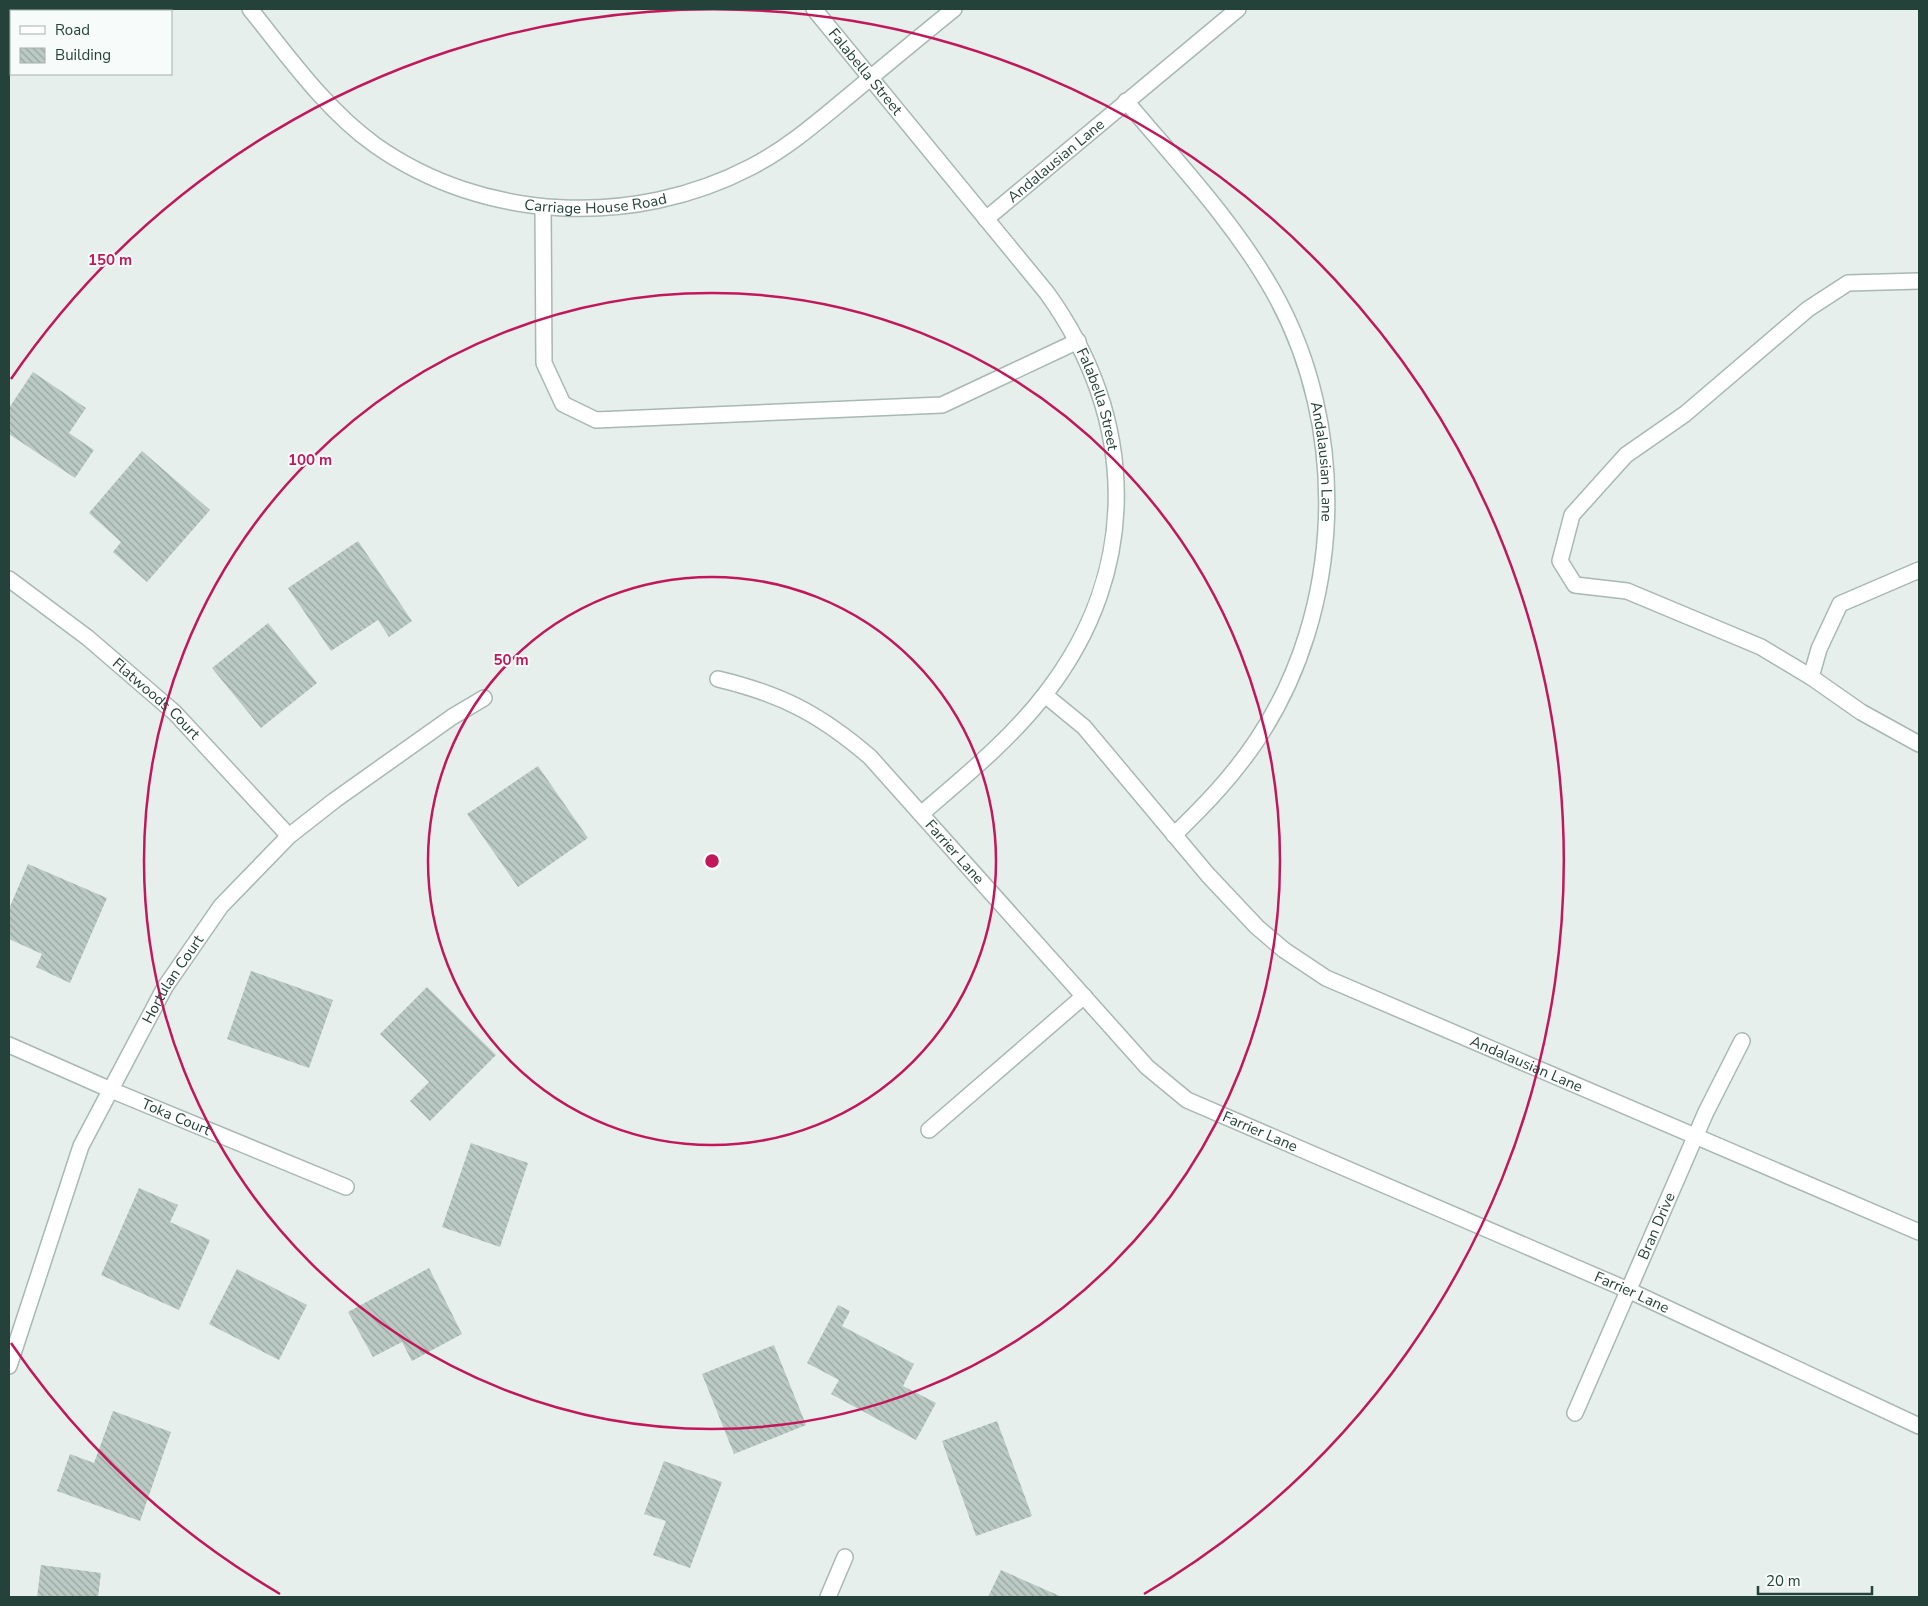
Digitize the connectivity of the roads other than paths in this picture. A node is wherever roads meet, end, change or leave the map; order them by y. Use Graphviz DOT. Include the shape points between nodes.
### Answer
graph roads {
  1 [pos="250,9"];
  2 [pos="814,9"];
  3 [pos="954,9"];
  4 [pos="1238,9"];
  5 [pos="870,78"];
  6 [pos="1126,102"];
  7 [pos="544,207"];
  8 [pos="986,219"];
  9 [pos="1919,281"];
  10 [pos="1078,341"];
  11 [pos="1919,570"];
  12 [pos="9,579"];
  13 [pos="1812,677"];
  14 [pos="718,679"];
  15 [pos="1045,695"];
  16 [pos="484,698"];
  17 [pos="1919,744"];
  18 [pos="921,814"];
  19 [pos="1174,835"];
  20 [pos="289,836"];
  21 [pos="1084,996"];
  22 [pos="1742,1041"];
  23 [pos="9,1045"];
  24 [pos="111,1090"];
  25 [pos="929,1130"];
  26 [pos="1696,1136"];
  27 [pos="346,1187"];
  28 [pos="1919,1232"];
  29 [pos="1628,1290"];
  30 [pos="9,1366"];
  31 [pos="1575,1413"];
  32 [pos="1919,1426"];
  33 [pos="845,1557"];
  34 [pos="828,1597"];
  1 -- 7 [label="street, Carriage House Road" via="329,104 375,144 426,175 454,186 491,198"];
  2 -- 5 [label="street, Falabella Street"];
  3 -- 5 [label="street, Carriage House Road"];
  4 -- 6 [label="street, Andalausian Lane"];
  5 -- 7 [label="street, Carriage House Road" via="785,146 752,167 717,182 681,195 643,203 605,208"];
  5 -- 8 [label="street, Falabella Street"];
  6 -- 8 [label="street, Andalausian Lane"];
  6 -- 19 [label="street, Andalausian Lane" via="1226,222 1274,292 1292,330 1318,412 1327,496 1322,564 1310,623 1296,663 1258,739 1233,774"];
  7 -- 10 [label="street" via="544,363 563,404 596,420 942,405"];
  8 -- 10 [label="street, Falabella Street" via="1047,293"];
  9 -- 13 [label="street" via="1848,284 1808,309 1685,414 1626,455 1572,515 1560,561 1575,585 1627,591 1761,647"];
  10 -- 15 [label="street, Falabella Street" via="1109,422 1115,467 1115,530 1098,601 1084,634"];
  11 -- 13 [label="street" via="1840,604 1819,649"];
  12 -- 20 [label="street, Flatwoods Court" via="88,638 175,713"];
  13 -- 17 [label="street" via="1861,712"];
  14 -- 18 [label="street, Farrier Lane" via="768,693 815,715 870,756"];
  15 -- 18 [label="street, Falabella Street" via="994,750"];
  15 -- 19 [label="street, Andalausian Lane" via="1084,727"];
  16 -- 20 [label="street, Hortulan Court" via="334,800"];
  18 -- 21 [label="street, Farrier Lane"];
  19 -- 26 [label="street, Andalausian Lane" via="1257,927 1326,978"];
  20 -- 24 [label="street, Hortulan Court" via="221,906 165,987"];
  21 -- 25 [label="street"];
  21 -- 29 [label="street, Farrier Lane" via="1147,1067 1187,1100"];
  22 -- 26 [label="street, Bran Drive"];
  23 -- 24 [label="street, Toka Court"];
  24 -- 27 [label="street, Toka Court"];
  24 -- 30 [label="street, Hortulan Court" via="82,1146"];
  26 -- 28 [label="street, Andalausian Lane"];
  26 -- 29 [label="street, Bran Drive"];
  29 -- 31 [label="street, Bran Drive"];
  29 -- 32 [label="street, Farrier Lane"];
  33 -- 34 [label="street"];
}
